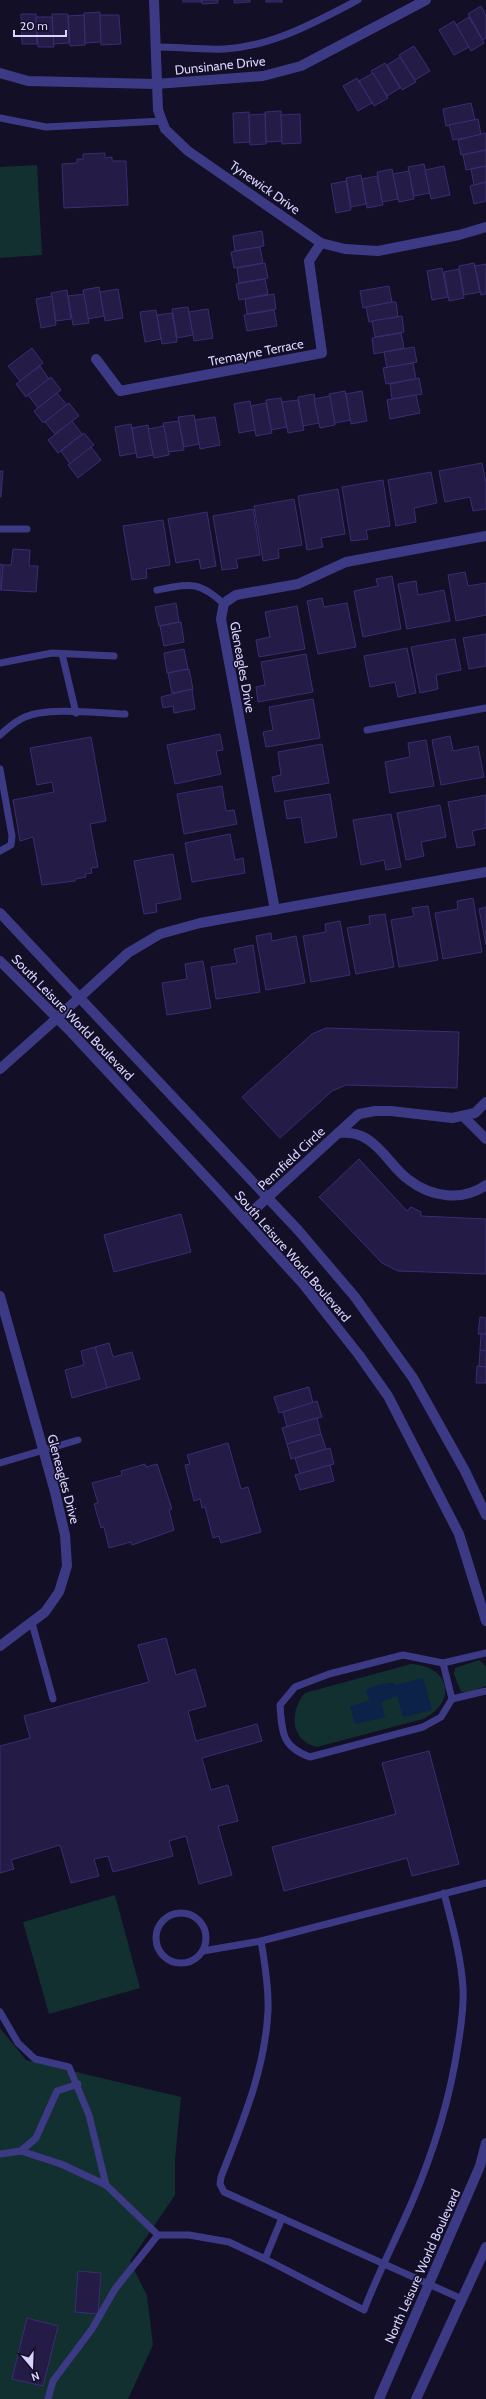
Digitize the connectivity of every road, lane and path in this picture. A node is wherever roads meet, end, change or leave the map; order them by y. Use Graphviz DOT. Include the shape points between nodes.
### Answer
graph roads {
  1 [pos="154,0"];
  2 [pos="358,0"];
  3 [pos="426,0"];
  4 [pos="155,46"];
  5 [pos="0,74"];
  6 [pos="156,84"];
  7 [pos="0,118"];
  8 [pos="162,122"];
  9 [pos="486,227"];
  10 [pos="321,243"];
  11 [pos="96,359"];
  12 [pos="0,528"];
  13 [pos="27,529"];
  14 [pos="486,536"];
  15 [pos="157,590"];
  16 [pos="224,604"];
  17 [pos="62,654"];
  18 [pos="114,656"];
  19 [pos="0,663"];
  20 [pos="486,708"];
  21 [pos="76,713"];
  22 [pos="125,714"];
  23 [pos="367,730"];
  24 [pos="0,735"];
  25 [pos="0,769"];
  26 [pos="0,851"];
  27 [pos="486,872"];
  28 [pos="275,910"];
  29 [pos="0,913"];
  30 [pos="0,961"];
  31 [pos="79,997"];
  32 [pos="56,1019"];
  33 [pos="0,1069"];
  34 [pos="486,1102"];
  35 [pos="464,1117"];
  36 [pos="338,1133"];
  37 [pos="486,1139"];
  38 [pos="486,1185"];
  39 [pos="268,1198"];
  40 [pos="244,1219"];
  41 [pos="0,1296"];
  42 [pos="78,1440"];
  43 [pos="43,1451"];
  44 [pos="0,1463"];
  45 [pos="486,1515"];
  46 [pos="486,1621"];
  47 [pos="32,1623"];
  48 [pos="0,1646"];
  49 [pos="486,1653"];
  50 [pos="443,1663"];
  51 [pos="486,1690"];
  52 [pos="53,1699"];
  53 [pos="452,1699"];
  54 [pos="486,1883"];
  55 [pos="444,1893"];
  56 [pos="261,1941"];
  57 [pos="203,1951"];
  58 [pos="0,2012"];
  59 [pos="78,2084"];
  60 [pos="486,2143"];
  61 [pos="21,2151"];
  62 [pos="0,2154"];
  63 [pos="106,2185"];
  64 [pos="282,2218"];
  65 [pos="158,2235"];
  66 [pos="486,2247"];
  67 [pos="265,2259"];
  68 [pos="382,2264"];
  69 [pos="428,2285"];
  70 [pos="462,2299"];
  71 [pos="48,2399"];
  72 [pos="379,2399"];
  73 [pos="416,2399"];
  1 -- 4 [label="street, Tynewick Drive"];
  2 -- 4 [label="lane" via="307,27 262,43 225,49"];
  3 -- 6 [label="street, Dunsinane Drive" via="301,66 263,76"];
  4 -- 6 [label="street, Tynewick Drive"];
  5 -- 6 [label="street, Dunsinane Drive" via="28,81"];
  6 -- 8 [label="street, Tynewick Drive" via="158,110"];
  7 -- 8 [label="lane" via="46,127"];
  8 -- 10 [label="street, Tynewick Drive" via="165,129 188,151"];
  9 -- 10 [label="street, Tynewick Drive" via="378,251 345,249"];
  10 -- 11 [label="street, Tremayne Terrace" via="308,261 322,353 120,391"];
  12 -- 13 [label="lane"];
  14 -- 16 [label="street, Gleneagles Drive" via="346,562 298,584 236,595"];
  15 -- 16 [label="lane" via="197,584 210,590"];
  16 -- 28 [label="street, Gleneagles Drive" via="221,619"];
  17 -- 18 [label="lane"];
  17 -- 19 [label="lane" via="45,654"];
  17 -- 21 [label="lane"];
  20 -- 23 [label="lane"];
  21 -- 22 [label="lane"];
  21 -- 24 [label="lane" via="43,712 11,725"];
  25 -- 26 [label="lane" via="12,836 11,845"];
  27 -- 28 [label="street"];
  28 -- 31 [label="street" via="160,934 128,953"];
  29 -- 31 [label="street, South Leisure World Boulevard"];
  30 -- 32 [label="street, South Leisure World Boulevard"];
  31 -- 32 [label="street"];
  31 -- 39 [label="street, South Leisure World Boulevard"];
  32 -- 33 [label="street"];
  32 -- 40 [label="street, South Leisure World Boulevard"];
  34 -- 35 [label="street, Pennfield Circle" via="475,1113"];
  35 -- 36 [label="street, Pennfield Circle" via="375,1111 359,1114"];
  35 -- 37 [label="street"];
  36 -- 38 [label="street, Pennfield Circle" via="351,1132 368,1139 408,1180 428,1192 448,1196 467,1194"];
  36 -- 39 [label="street, Pennfield Circle"];
  39 -- 40 [label="street, Pennfield Circle"];
  39 -- 45 [label="street, South Leisure World Boulevard" via="356,1297 413,1378 465,1471"];
  40 -- 46 [label="street, South Leisure World Boulevard" via="331,1316 388,1396 459,1534"];
  41 -- 43 [label="street, Gleneagles Drive"];
  42 -- 43 [label="lane"];
  43 -- 44 [label="lane"];
  43 -- 47 [label="street, Gleneagles Drive" via="65,1535 67,1566 59,1592"];
  47 -- 48 [label="street, Gleneagles Drive"];
  47 -- 52 [label="lane"];
  49 -- 50 [label="lane"];
  50 -- 53 [label="lane"];
  50 -- 53 [label="lane" via="402,1655 328,1674 295,1686 280,1706 281,1725 295,1751 310,1757 423,1727 441,1717"];
  51 -- 53 [label="lane"];
  54 -- 55 [label="lane"];
  55 -- 56 [label="lane"];
  55 -- 68 [label="lane" via="457,1943 463,1988 454,2072 444,2111 412,2202"];
  56 -- 57 [label="lane"];
  56 -- 64 [label="lane" via="268,2010 264,2045 254,2092 220,2184 224,2192"];
  57 -- 57 [label="lane" via="206,1935 199,1920 193,1916 185,1913 169,1916 158,1927 156,1945 165,1959 182,1964 194,1960"];
  58 -- 59 [label="lane" via="23,2049 35,2059 68,2067"];
  59 -- 61 [label="lane" via="57,2091 36,2138"];
  59 -- 63 [label="lane" via="89,2115"];
  60 -- 69 [label="street, North Leisure World Boulevard" via="480,2166"];
  61 -- 62 [label="lane"];
  61 -- 63 [label="lane" via="62,2164"];
  63 -- 65 [label="lane"];
  64 -- 67 [label="lane"];
  64 -- 68 [label="lane"];
  65 -- 67 [label="lane" via="189,2235 229,2242"];
  65 -- 71 [label="lane" via="115,2289 92,2330 53,2381"];
  66 -- 70 [label="street"];
  67 -- 68 [label="lane" via="364,2310"];
  68 -- 69 [label="lane"];
  69 -- 70 [label="lane"];
  69 -- 72 [label="street, North Leisure World Boulevard"];
  70 -- 73 [label="street"];
}
